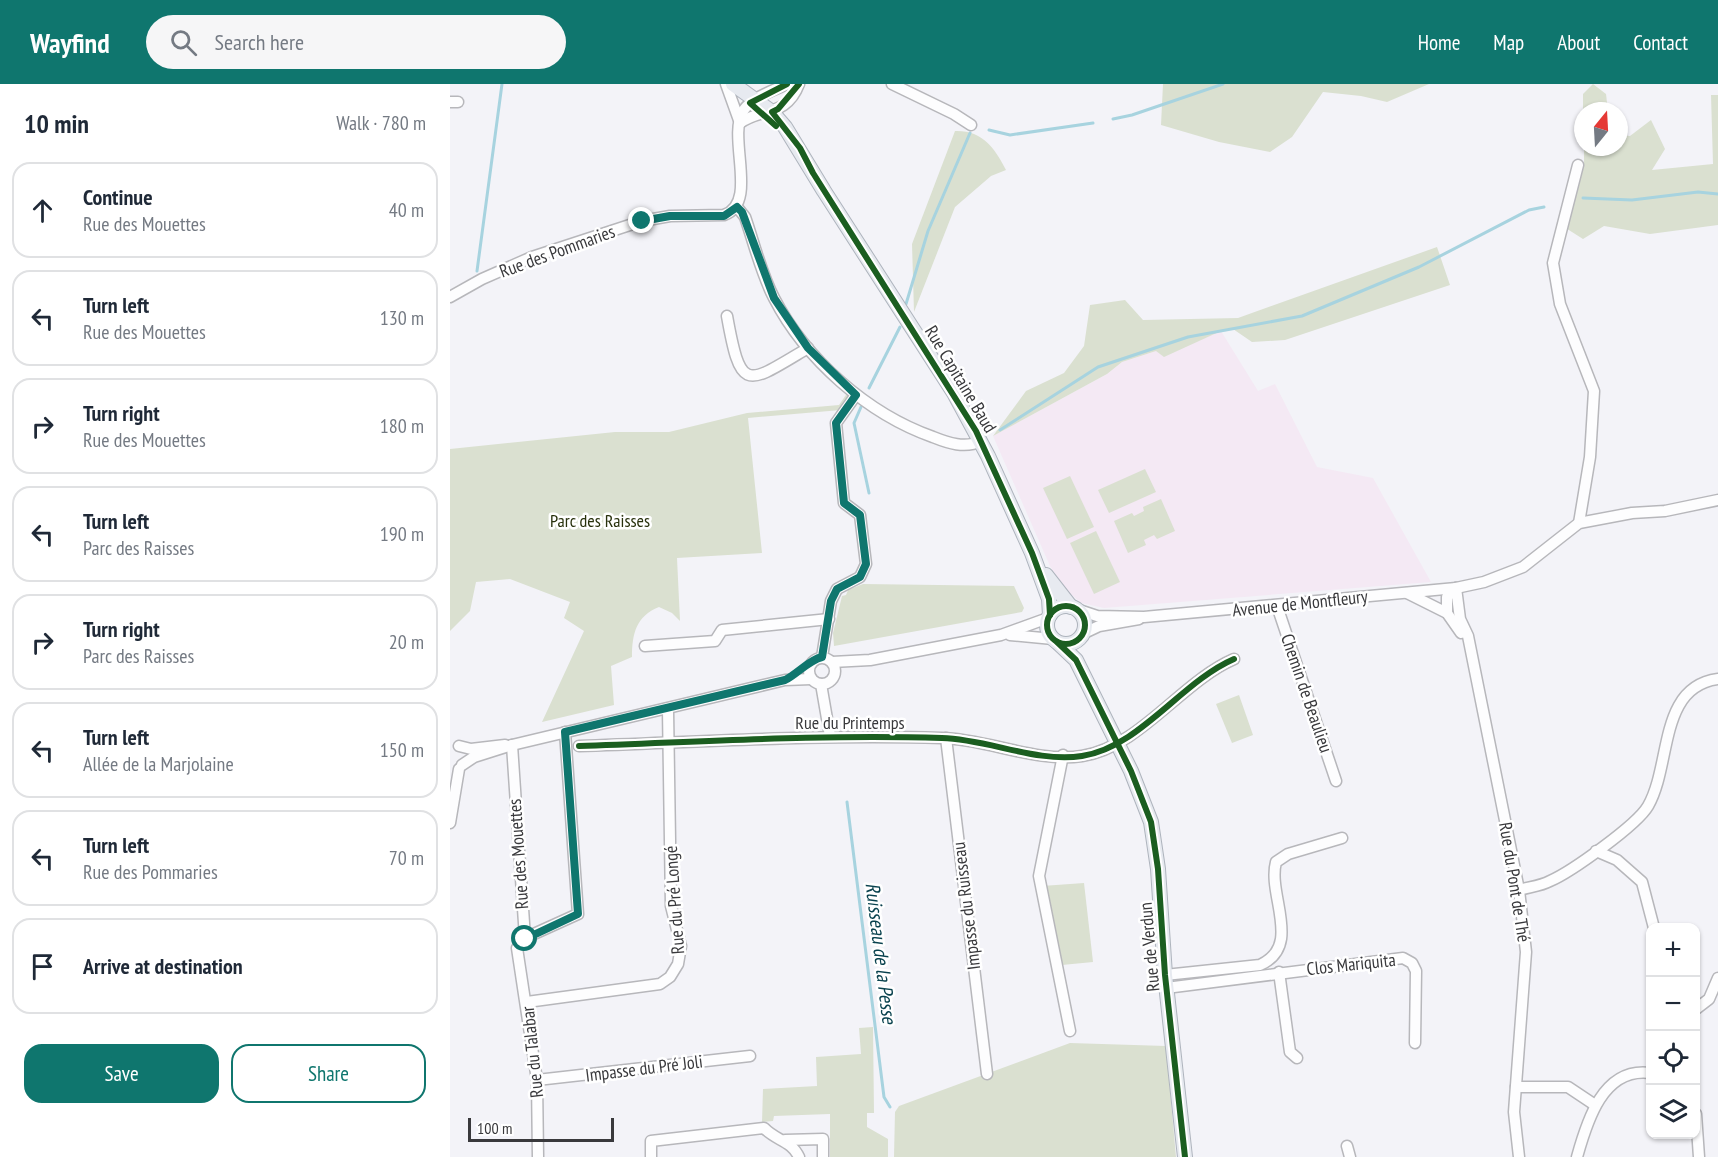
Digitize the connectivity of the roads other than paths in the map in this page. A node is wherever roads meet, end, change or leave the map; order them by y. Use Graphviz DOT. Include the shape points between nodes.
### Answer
graph roads {
  1 [pos="726,84"];
  2 [pos="732,84"];
  3 [pos="787,84"];
  4 [pos="799,84"];
  5 [pos="892,84"];
  6 [pos="753,101"];
  7 [pos="768,113"];
  8 [pos="740,123"];
  9 [pos="971,125"];
  10 [pos="1578,165"];
  11 [pos="737,207"];
  12 [pos="450,297"];
  13 [pos="727,316"];
  14 [pos="808,348"];
  15 [pos="854,393"];
  16 [pos="981,441"];
  17 [pos="1718,500"];
  18 [pos="1579,523"];
  19 [pos="1032,553"];
  20 [pos="1473,585"];
  21 [pos="1456,588"];
  22 [pos="1406,593"];
  23 [pos="1458,605"];
  24 [pos="1276,606"];
  25 [pos="1073,608"];
  26 [pos="1447,613"];
  27 [pos="1049,616"];
  28 [pos="1144,618"];
  29 [pos="829,619"];
  30 [pos="1000,635"];
  31 [pos="1081,636"];
  32 [pos="1055,641"];
  33 [pos="645,646"];
  34 [pos="1469,646"];
  35 [pos="1234,659"];
  36 [pos="810,664"];
  37 [pos="829,664"];
  38 [pos="1718,679"];
  39 [pos="785,680"];
  40 [pos="816,682"];
  41 [pos="668,710"];
  42 [pos="565,732"];
  43 [pos="830,736"];
  44 [pos="946,738"];
  45 [pos="1117,742"];
  46 [pos="668,743"];
  47 [pos="454,744"];
  48 [pos="512,745"];
  49 [pos="579,746"];
  50 [pos="1064,755"];
  51 [pos="457,769"];
  52 [pos="1336,781"];
  53 [pos="450,790"];
  54 [pos="453,801"];
  55 [pos="450,823"];
  56 [pos="1342,838"];
  57 [pos="1596,851"];
  58 [pos="1519,890"];
  59 [pos="1653,923"];
  60 [pos="517,948"];
  61 [pos="1279,972"];
  62 [pos="1718,978"];
  63 [pos="1166,981"];
  64 [pos="527,1002"];
  65 [pos="1700,1005"];
  66 [pos="1070,1031"];
  67 [pos="1415,1043"];
  68 [pos="750,1056"];
  69 [pos="1297,1058"];
  70 [pos="1646,1072"];
  71 [pos="987,1074"];
  72 [pos="537,1080"];
  73 [pos="1516,1087"];
  74 [pos="1595,1105"];
  75 [pos="1697,1139"];
  76 [pos="785,1140"];
  77 [pos="537,1157"];
  78 [pos="651,1157"];
  79 [pos="799,1157"];
  80 [pos="823,1157"];
  81 [pos="1185,1157"];
  82 [pos="1519,1157"];
  83 [pos="1577,1157"];
  84 [pos="1699,1157"];
  1 -- 8 [label="street"];
  2 -- 6 [label="main road, Rue Capitaine Baud"];
  3 -- 6 [label="street"];
  4 -- 7 [label="street" via="778,110"];
  5 -- 9 [label="street"];
  6 -- 7 [label="main road, Rue Capitaine Baud"];
  6 -- 8 [label="street" via="742,112"];
  7 -- 8 [label="street"];
  7 -- 16 [label="main road, Rue Capitaine Baud" via="800,148"];
  8 -- 11 [label="street" via="741,190"];
  10 -- 18 [label="street" via="1553,263 1560,304 1594,391 1590,457"];
  11 -- 12 [label="street, Rue des Pommaries" via="724,216 670,216 638,223 532,257"];
  11 -- 14 [label="street" via="745,216 774,298"];
  13 -- 14 [label="street" via="734,357 747,374 764,375"];
  14 -- 15 [label="street"];
  15 -- 16 [label="street" via="922,433 960,445"];
  15 -- 29 [label="street" via="836,423 844,503 860,515 866,564 860,577 837,589"];
  16 -- 19 [label="main road, Rue Capitaine Baud"];
  17 -- 18 [label="street"];
  18 -- 20 [label="street, Avenue de Montfleury" via="1523,567"];
  19 -- 25 [label="main road, Rue Capitaine Baud"];
  19 -- 27 [label="main road, Rue Capitaine Baud" via="1049,599"];
  20 -- 21 [label="street, Avenue de Montfleury"];
  20 -- 23 [label="street"];
  21 -- 22 [label="street, Avenue de Montfleury"];
  21 -- 23 [label="street, Rue du Pont de Thé"];
  21 -- 26 [label="street" via="1447,597"];
  22 -- 24 [label="street, Avenue de Montfleury"];
  22 -- 26 [label="street"];
  23 -- 34 [label="street, Rue du Pont de Thé"];
  24 -- 28 [label="street, Avenue de Montfleury"];
  24 -- 52 [label="street, Chemin de Beaulieu"];
  25 -- 27 [label="main road" via="1062,607"];
  25 -- 28 [label="street, Avenue de Montfleury" via="1097,616"];
  25 -- 31 [label="main road" via="1084,621"];
  26 -- 34 [label="street, Rue du Pont de Thé"];
  27 -- 30 [label="street"];
  27 -- 32 [label="main road" via="1048,632"];
  28 -- 31 [label="street, Avenue de Montfleury" via="1099,626"];
  29 -- 33 [label="street" via="722,630 715,641"];
  29 -- 37 [label="street"];
  30 -- 32 [label="street" via="1026,634"];
  30 -- 37 [label="street"];
  31 -- 32 [label="main road" via="1071,643"];
  31 -- 45 [label="main road, Rue de Verdun" via="1084,659"];
  32 -- 45 [label="main road, Rue de Verdun" via="1076,660"];
  34 -- 58 [label="street, Rue du Pont de Thé"];
  35 -- 45 [label="street" via="1189,686 1153,718"];
  36 -- 37 [label="street"];
  36 -- 39 [label="street"];
  36 -- 40 [label="street"];
  37 -- 40 [label="street" via="832,679"];
  38 -- 57 [label="street" via="1694,685 1687,692 1671,725 1656,788 1647,807 1636,821"];
  39 -- 40 [label="street"];
  39 -- 41 [label="street"];
  40 -- 43 [label="street"];
  41 -- 42 [label="street"];
  41 -- 46 [label="street, Rue du Pré Longé"];
  42 -- 48 [label="street"];
  42 -- 48 [label="street, Rue des Mouettes" via="578,914 525,939"];
  43 -- 44 [label="street, Rue du Printemps"];
  43 -- 46 [label="street, Rue du Printemps"];
  44 -- 50 [label="street, Rue du Printemps"];
  44 -- 71 [label="street, Impasse du Ruisseau"];
  45 -- 50 [label="street, Rue du Printemps" via="1082,756"];
  45 -- 63 [label="main road, Rue de Verdun" via="1151,822"];
  46 -- 49 [label="street, Rue du Printemps"];
  46 -- 64 [label="street, Rue du Pré Longé" via="671,906 681,946 678,964 660,984"];
  47 -- 48 [label="street" via="471,749"];
  47 -- 51 [label="street" via="464,753"];
  48 -- 51 [label="street" via="474,757"];
  50 -- 66 [label="street" via="1039,876"];
  51 -- 54 [label="street"];
  53 -- 54 [label="street"];
  54 -- 55 [label="street"];
  56 -- 63 [label="street" via="1288,854 1276,862 1283,934 1268,961"];
  57 -- 58 [label="street" via="1550,882"];
  57 -- 59 [label="street" via="1617,860 1642,882"];
  58 -- 73 [label="street, Rue du Pont de Thé" via="1526,962"];
  60 -- 64 [label="street, Rue du Talabar"];
  61 -- 63 [label="street, Clos Mariquita"];
  61 -- 67 [label="street, Clos Mariquita" via="1403,958 1416,971"];
  61 -- 69 [label="street" via="1290,1052"];
  62 -- 65 [label="street" via="1709,999"];
  63 -- 81 [label="main road, Rue de Verdun"];
  64 -- 72 [label="street, Rue du Talabar"];
  68 -- 72 [label="street, Impasse du Pré Joli"];
  70 -- 74 [label="street" via="1632,1073 1614,1082"];
  72 -- 77 [label="street, Rue du Talabar"];
  73 -- 74 [label="street" via="1568,1087"];
  73 -- 82 [label="street, Rue du Pont de Thé"];
  74 -- 83 [label="street"];
  75 -- 84 [label="street"];
  76 -- 78 [label="street" via="771,1136 764,1128 651,1141"];
  76 -- 79 [label="street" via="794,1146"];
  76 -- 80 [label="street" via="823,1139"];
}
